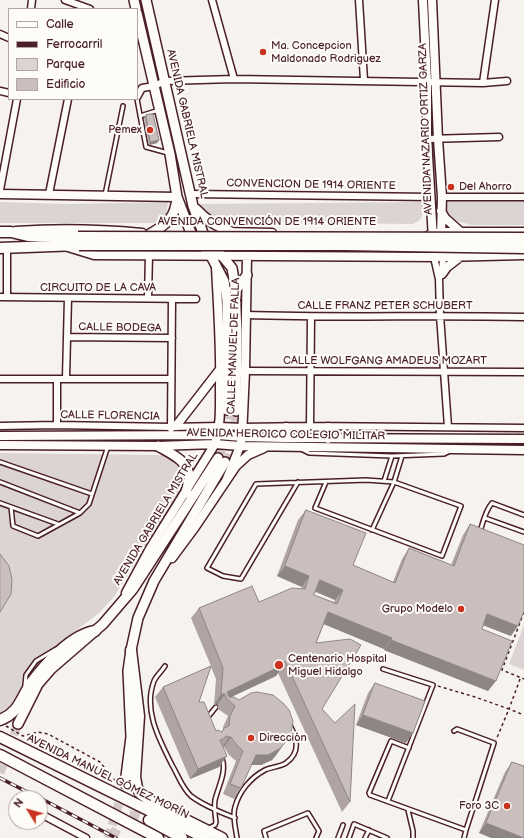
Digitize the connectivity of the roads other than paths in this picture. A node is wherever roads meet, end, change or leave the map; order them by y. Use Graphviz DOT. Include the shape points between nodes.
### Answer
graph roads {
  1 [pos="65,0"];
  2 [pos="146,0"];
  3 [pos="212,0"];
  4 [pos="359,0"];
  5 [pos="423,0"];
  6 [pos="432,0"];
  7 [pos="496,0"];
  8 [pos="87,8"];
  9 [pos="139,27"];
  10 [pos="234,79"];
  11 [pos="364,80"];
  12 [pos="165,81"];
  13 [pos="431,81"];
  14 [pos="507,81"];
  15 [pos="483,83"];
  16 [pos="154,86"];
  17 [pos="140,87"];
  18 [pos="17,100"];
  19 [pos="68,100"];
  20 [pos="137,100"];
  21 [pos="123,106"];
  22 [pos="159,110"];
  23 [pos="140,116"];
  24 [pos="499,137"];
  25 [pos="438,139"];
  26 [pos="427,140"];
  27 [pos="170,154"];
  28 [pos="0,190"];
  29 [pos="0,194"];
  30 [pos="49,194"];
  31 [pos="190,194"];
  32 [pos="105,195"];
  33 [pos="178,197"];
  34 [pos="431,197"];
  35 [pos="442,197"];
  36 [pos="524,198"];
  37 [pos="193,206"];
  38 [pos="441,211"];
  39 [pos="0,232"];
  40 [pos="11,232"];
  41 [pos="231,232"];
  42 [pos="524,232"];
  43 [pos="190,233"];
  44 [pos="203,233"];
  45 [pos="437,233"];
  46 [pos="462,233"];
  47 [pos="150,234"];
  48 [pos="524,238"];
  49 [pos="78,241"];
  50 [pos="65,246"];
  51 [pos="3,248"];
  52 [pos="524,248"];
  53 [pos="149,255"];
  54 [pos="524,255"];
  55 [pos="211,256"];
  56 [pos="223,256"];
  57 [pos="247,256"];
  58 [pos="434,257"];
  59 [pos="460,257"];
  60 [pos="443,258"];
  61 [pos="216,267"];
  62 [pos="248,276"];
  63 [pos="441,277"];
  64 [pos="235,291"];
  65 [pos="3,297"];
  66 [pos="148,297"];
  67 [pos="68,298"];
  68 [pos="172,299"];
  69 [pos="196,299"];
  70 [pos="246,315"];
  71 [pos="440,316"];
  72 [pos="311,317"];
  73 [pos="524,317"];
  74 [pos="67,337"];
  75 [pos="172,338"];
  76 [pos="221,368"];
  77 [pos="245,371"];
  78 [pos="311,371"];
  79 [pos="444,371"];
  80 [pos="524,372"];
  81 [pos="66,378"];
  82 [pos="0,379"];
  83 [pos="57,379"];
  84 [pos="171,379"];
  85 [pos="57,425"];
  86 [pos="0,426"];
  87 [pos="220,426"];
  88 [pos="310,426"];
  89 [pos="173,427"];
  90 [pos="242,427"];
  91 [pos="286,427"];
  92 [pos="328,427"];
  93 [pos="448,427"];
  94 [pos="524,428"];
  95 [pos="218,435"];
  96 [pos="0,436"];
  97 [pos="170,436"];
  98 [pos="242,437"];
  99 [pos="285,438"];
  100 [pos="328,439"];
  101 [pos="524,439"];
  102 [pos="215,444"];
  103 [pos="0,445"];
  104 [pos="108,446"];
  105 [pos="158,446"];
  106 [pos="240,446"];
  107 [pos="268,446"];
  108 [pos="294,446"];
  109 [pos="455,449"];
  110 [pos="522,451"];
  111 [pos="392,456"];
  112 [pos="402,456"];
  113 [pos="0,462"];
  114 [pos="226,481"];
  115 [pos="384,481"];
  116 [pos="0,482"];
  117 [pos="298,482"];
  118 [pos="326,482"];
  119 [pos="394,482"];
  120 [pos="186,493"];
  121 [pos="92,494"];
  122 [pos="0,503"];
  123 [pos="11,508"];
  124 [pos="80,513"];
  125 [pos="524,515"];
  126 [pos="485,518"];
  127 [pos="59,524"];
  128 [pos="372,530"];
  129 [pos="524,532"];
  130 [pos="486,536"];
  131 [pos="154,581"];
  132 [pos="118,607"];
  133 [pos="96,631"];
  134 [pos="131,650"];
  135 [pos="165,666"];
  136 [pos="384,669"];
  137 [pos="216,707"];
  138 [pos="2,722"];
  139 [pos="288,722"];
  140 [pos="18,724"];
  141 [pos="208,725"];
  142 [pos="454,731"];
  143 [pos="0,737"];
  144 [pos="409,748"];
  145 [pos="0,755"];
  146 [pos="221,755"];
  147 [pos="124,785"];
  148 [pos="388,801"];
  149 [pos="156,805"];
  150 [pos="215,810"];
  151 [pos="408,810"];
  152 [pos="162,816"];
  153 [pos="48,818"];
  154 [pos="235,818"];
  155 [pos="183,819"];
  156 [pos="149,820"];
  157 [pos="171,820"];
  158 [pos="343,825"];
  159 [pos="369,830"];
  160 [pos="466,830"];
  161 [pos="205,834"];
  162 [pos="86,838"];
  163 [pos="158,838"];
  164 [pos="182,838"];
  165 [pos="222,838"];
  166 [pos="238,838"];
  167 [pos="266,838"];
  168 [pos="316,838"];
  169 [pos="338,838"];
  170 [pos="349,838"];
  171 [pos="365,838"];
  172 [pos="387,838"];
  173 [pos="413,838"];
  174 [pos="464,838"];
  1 -- 8 [label="street"];
  2 -- 12 [label="main road, AVENIDA GABRIELA MISTRAL"];
  3 -- 10 [label="street"];
  4 -- 11 [label="street"];
  5 -- 13 [label="street, AVENIDA NAZARIO ORTIZ GARZA"];
  6 -- 13 [label="street, AVENIDA NAZARIO ORTIZ GARZA"];
  7 -- 15 [label="street"];
  9 -- 16 [label="main road, AVENIDA GABRIELA MISTRAL"];
  10 -- 11 [label="street"];
  10 -- 12 [label="street"];
  11 -- 13 [label="street"];
  12 -- 16 [label="street"];
  12 -- 31 [label="main road, AVENIDA GABRIELA MISTRAL"];
  13 -- 15 [label="street"];
  13 -- 25 [label="street, AVENIDA NAZARIO ORTIZ GARZA"];
  13 -- 26 [label="street, AVENIDA NAZARIO ORTIZ GARZA"];
  14 -- 15 [label="street"];
  16 -- 17 [label="street"];
  16 -- 22 [label="main road, AVENIDA GABRIELA MISTRAL"];
  18 -- 28 [label="street"];
  19 -- 30 [label="street"];
  20 -- 23 [label="lane"];
  21 -- 32 [label="lane"];
  22 -- 23 [label="lane"];
  22 -- 27 [label="main road, AVENIDA GABRIELA MISTRAL"];
  23 -- 27 [label="lane" via="146,148"];
  24 -- 25 [label="street"];
  25 -- 26 [label="street"];
  25 -- 35 [label="street, AVENIDA NAZARIO ORTIZ GARZA"];
  26 -- 34 [label="street, AVENIDA NAZARIO ORTIZ GARZA"];
  27 -- 33 [label="main road, AVENIDA GABRIELA MISTRAL"];
  29 -- 30 [label="street"];
  30 -- 32 [label="street"];
  31 -- 34 [label="street, CONVENCION DE 1914 ORIENTE"];
  31 -- 37 [label="main road, AVENIDA GABRIELA MISTRAL"];
  32 -- 33 [label="street"];
  33 -- 43 [label="main road, AVENIDA GABRIELA MISTRAL"];
  33 -- 47 [label="main road" via="170,219"];
  34 -- 45 [label="street, AVENIDA NAZARIO ORTIZ GARZA"];
  35 -- 36 [label="street"];
  35 -- 38 [label="street, AVENIDA NAZARIO ORTIZ GARZA"];
  37 -- 41 [label="main road" via="205,219"];
  37 -- 44 [label="main road, AVENIDA GABRIELA MISTRAL"];
  38 -- 45 [label="street, AVENIDA NAZARIO ORTIZ GARZA"];
  38 -- 46 [label="street"];
  39 -- 40 [label="main road, AVENIDA CONVENCIÓN DE 1914 ORIENTE"];
  40 -- 47 [label="street, AVENIDA CONVENCIÓN DE 1914 ORIENTE" via="44,229"];
  40 -- 49 [label="main road, AVENIDA CONVENCIÓN DE 1914 ORIENTE"];
  41 -- 44 [label="street, AVENIDA CONVENCIÓN DE 1914 ORIENTE"];
  41 -- 45 [label="street, AVENIDA CONVENCIÓN DE 1914 ORIENTE"];
  42 -- 46 [label="street, AVENIDA CONVENCIÓN DE 1914 ORIENTE"];
  43 -- 44 [label="street, AVENIDA CONVENCIÓN DE 1914 ORIENTE"];
  43 -- 47 [label="street, AVENIDA CONVENCIÓN DE 1914 ORIENTE"];
  43 -- 55 [label="main road, AVENIDA GABRIELA MISTRAL"];
  44 -- 56 [label="main road, AVENIDA GABRIELA MISTRAL"];
  45 -- 46 [label="street, AVENIDA CONVENCIÓN DE 1914 ORIENTE"];
  45 -- 58 [label="street, AVENIDA NAZARIO ORTIZ GARZA"];
  45 -- 60 [label="street, AVENIDA NAZARIO ORTIZ GARZA"];
  48 -- 49 [label="main road, AVENIDA CONVENCIÓN DE 1914 ORIENTE, bridge"];
  49 -- 50 [label="main road, AVENIDA CONVENCIÓN DE 1914 ORIENTE"];
  49 -- 52 [label="main road, AVENIDA CONVENCIÓN DE 1914 ORIENTE, bridge"];
  50 -- 51 [label="main road, AVENIDA CONVENCIÓN DE 1914 ORIENTE"];
  50 -- 53 [label="street, AVENIDA CONVENCIÓN DE 1914 ORIENTE" via="94,255"];
  51 -- 65 [label="street"];
  53 -- 55 [label="street, AVENIDA CONVENCIÓN DE 1914 ORIENTE"];
  53 -- 66 [label="street"];
  54 -- 59 [label="street, AVENIDA CONVENCIÓN DE 1914 ORIENTE"];
  55 -- 56 [label="street, AVENIDA CONVENCIÓN DE 1914 ORIENTE"];
  55 -- 61 [label="main road, AVENIDA GABRIELA MISTRAL"];
  56 -- 57 [label="street, AVENIDA CONVENCIÓN DE 1914 ORIENTE"];
  56 -- 64 [label="main road, AVENIDA GABRIELA MISTRAL" via="232,268"];
  57 -- 58 [label="street, AVENIDA CONVENCIÓN DE 1914 ORIENTE"];
  57 -- 62 [label="street, CALLE MANUEL DE FALLA"];
  58 -- 60 [label="street, AVENIDA CONVENCIÓN DE 1914 ORIENTE"];
  58 -- 63 [label="street"];
  59 -- 60 [label="street, AVENIDA CONVENCIÓN DE 1914 ORIENTE"];
  59 -- 63 [label="street" via="447,267"];
  60 -- 63 [label="street"];
  61 -- 64 [label="main road, AVENIDA GABRIELA MISTRAL" via="224,281 227,300 231,411 237,333"];
  61 -- 76 [label="street, CALLE MANUEL DE FALLA"];
  62 -- 64 [label="main road"];
  62 -- 70 [label="street, CALLE MANUEL DE FALLA"];
  63 -- 71 [label="street"];
  65 -- 67 [label="street, CIRCUITO DE LA CAVA"];
  66 -- 67 [label="street, CIRCUITO DE LA CAVA"];
  66 -- 68 [label="street, CIRCUITO DE LA CAVA"];
  67 -- 74 [label="street"];
  68 -- 69 [label="street, CIRCUITO DE LA CAVA"];
  68 -- 75 [label="street"];
  70 -- 72 [label="street, CALLE FRANZ PETER SCHUBERT"];
  70 -- 77 [label="street, CALLE MANUEL DE FALLA"];
  71 -- 72 [label="street, CALLE FRANZ PETER SCHUBERT"];
  71 -- 73 [label="street, CALLE FRANZ PETER SCHUBERT"];
  71 -- 79 [label="street"];
  72 -- 78 [label="street"];
  74 -- 75 [label="street, CALLE BODEGA"];
  74 -- 81 [label="street"];
  75 -- 84 [label="street"];
  76 -- 87 [label="street, CALLE MANUEL DE FALLA"];
  76 -- 89 [label="street"];
  77 -- 78 [label="street, CALLE WOLFGANG AMADEUS MOZART"];
  77 -- 90 [label="street, CALLE MANUEL DE FALLA"];
  78 -- 79 [label="street, CALLE WOLFGANG AMADEUS MOZART"];
  78 -- 88 [label="street"];
  79 -- 80 [label="street, CALLE WOLFGANG AMADEUS MOZART"];
  79 -- 93 [label="street"];
  81 -- 83 [label="street"];
  81 -- 84 [label="street"];
  82 -- 83 [label="street"];
  83 -- 85 [label="street"];
  84 -- 89 [label="street"];
  85 -- 86 [label="street, CALLE FLORENCIA"];
  85 -- 89 [label="street, CALLE FLORENCIA"];
  87 -- 89 [label="street, CALLE FLORENCIA"];
  87 -- 90 [label="street, CALLE FLORENCIA"];
  87 -- 95 [label="street, CALLE MANUEL DE FALLA"];
  88 -- 91 [label="street, AVENIDA HEROICO COLEGIO MILITAR"];
  88 -- 92 [label="street, AVENIDA HEROICO COLEGIO MILITAR"];
  89 -- 97 [label="street"];
  90 -- 91 [label="street, AVENIDA HEROICO COLEGIO MILITAR"];
  90 -- 98 [label="street, CALLE MANUEL DE FALLA"];
  91 -- 99 [label="street"];
  92 -- 93 [label="street, AVENIDA HEROICO COLEGIO MILITAR"];
  92 -- 100 [label="street"];
  93 -- 94 [label="street, AVENIDA HEROICO COLEGIO MILITAR"];
  95 -- 97 [label="street, AVENIDA HEROICO COLEGIO MILITAR"];
  95 -- 98 [label="street, AVENIDA HEROICO COLEGIO MILITAR"];
  95 -- 102 [label="street, CALLE MANUEL DE FALLA"];
  96 -- 97 [label="street, AVENIDA HEROICO COLEGIO MILITAR"];
  98 -- 99 [label="street, AVENIDA HEROICO COLEGIO MILITAR"];
  98 -- 106 [label="street, CALLE MANUEL DE FALLA"];
  99 -- 100 [label="street, AVENIDA HEROICO COLEGIO MILITAR"];
  100 -- 101 [label="street, AVENIDA HEROICO COLEGIO MILITAR"];
  102 -- 105 [label="street, AVENIDA HEROICO COLEGIO MILITAR"];
  102 -- 106 [label="street, AVENIDA HEROICO COLEGIO MILITAR"];
  102 -- 120 [label="street, AVENIDA GABRIELA MISTRAL"];
  103 -- 104 [label="street, AVENIDA HEROICO COLEGIO MILITAR"];
  104 -- 105 [label="street, AVENIDA HEROICO COLEGIO MILITAR"];
  104 -- 121 [label="lane"];
  105 -- 120 [label="main road" via="177,456 187,468 189,476"];
  106 -- 107 [label="street, AVENIDA HEROICO COLEGIO MILITAR"];
  106 -- 114 [label="street, CALLE MANUEL DE FALLA"];
  107 -- 108 [label="street, AVENIDA HEROICO COLEGIO MILITAR"];
  107 -- 114 [label="street" via="248,455 236,466"];
  108 -- 109 [label="street, AVENIDA HEROICO COLEGIO MILITAR"];
  108 -- 111 [label="lane" via="309,453"];
  109 -- 110 [label="street, AVENIDA HEROICO COLEGIO MILITAR"];
  109 -- 112 [label="lane" via="444,454"];
  111 -- 112 [label="lane"];
  111 -- 115 [label="lane"];
  112 -- 119 [label="lane"];
  113 -- 121 [label="lane"];
  114 -- 131 [label="street"];
  115 -- 118 [label="lane"];
  115 -- 119 [label="lane"];
  116 -- 124 [label="lane"];
  117 -- 117 [label="lane" via="256,484 206,568 223,576 241,579"];
  117 -- 118 [label="lane"];
  118 -- 128 [label="lane" via="316,508"];
  119 -- 128 [label="lane"];
  119 -- 128 [label="lane" via="461,506 442,556"];
  120 -- 132 [label="street, AVENIDA GABRIELA MISTRAL" via="151,547"];
  121 -- 124 [label="lane" via="89,504"];
  122 -- 123 [label="lane"];
  123 -- 127 [label="lane"];
  123 -- 127 [label="lane" via="13,526 38,536"];
  124 -- 127 [label="lane"];
  125 -- 126 [label="lane" via="492,503 486,509"];
  126 -- 129 [label="lane"];
  126 -- 130 [label="lane" via="479,533"];
  131 -- 132 [label="main road, AVENIDA GABRIELA MISTRAL" via="222,460"];
  131 -- 134 [label="main road, AVENIDA GABRIELA MISTRAL" via="138,618"];
  132 -- 133 [label="main road, AVENIDA GABRIELA MISTRAL"];
  133 -- 138 [label="main road" via="87,632 65,647 46,665 31,684 15,712"];
  133 -- 140 [label="main road, AVENIDA GABRIELA MISTRAL" via="51,669 38,684"];
  134 -- 147 [label="main road, AVENIDA GABRIELA MISTRAL" via="128,671 131,737"];
  134 -- 149 [label="main road" via="139,716 136,782 141,794"];
  135 -- 150 [label="lane" via="154,680 151,697 152,722 184,787 192,796"];
  136 -- 144 [label="lane" via="433,685"];
  137 -- 141 [label="lane" via="207,718"];
  139 -- 154 [label="lane" via="296,740 296,752 285,763 265,770 244,787 234,809"];
  142 -- 160 [label="lane" via="457,729 494,743"];
  143 -- 152 [label="main road, AVENIDA MANUEL GÓMEZ MORÍN"];
  144 -- 148 [label="lane"];
  144 -- 148 [label="lane" via="391,741 369,793 372,797"];
  145 -- 163 [label="main road"];
  146 -- 150 [label="lane" via="224,763"];
  148 -- 151 [label="lane"];
  149 -- 152 [label="main road"];
  149 -- 155 [label="main road"];
  150 -- 154 [label="lane"];
  150 -- 161 [label="lane" via="215,825"];
  151 -- 160 [label="lane"];
  151 -- 173 [label="lane"];
  152 -- 157 [label="main road, AVENIDA MANUEL GÓMEZ MORÍN"];
  153 -- 162 [label="street"];
  154 -- 166 [label="lane"];
  155 -- 157 [label="main road"];
  155 -- 161 [label="main road"];
  156 -- 164 [label="main road"];
  157 -- 161 [label="main road, AVENIDA MANUEL GÓMEZ MORÍN"];
  158 -- 169 [label="lane"];
  159 -- 170 [label="lane" via="354,824"];
  159 -- 171 [label="lane"];
  159 -- 172 [label="lane"];
  160 -- 174 [label="lane"];
  161 -- 165 [label="main road"];
  167 -- 168 [label="lane" via="264,831 308,813 319,831"];
}
